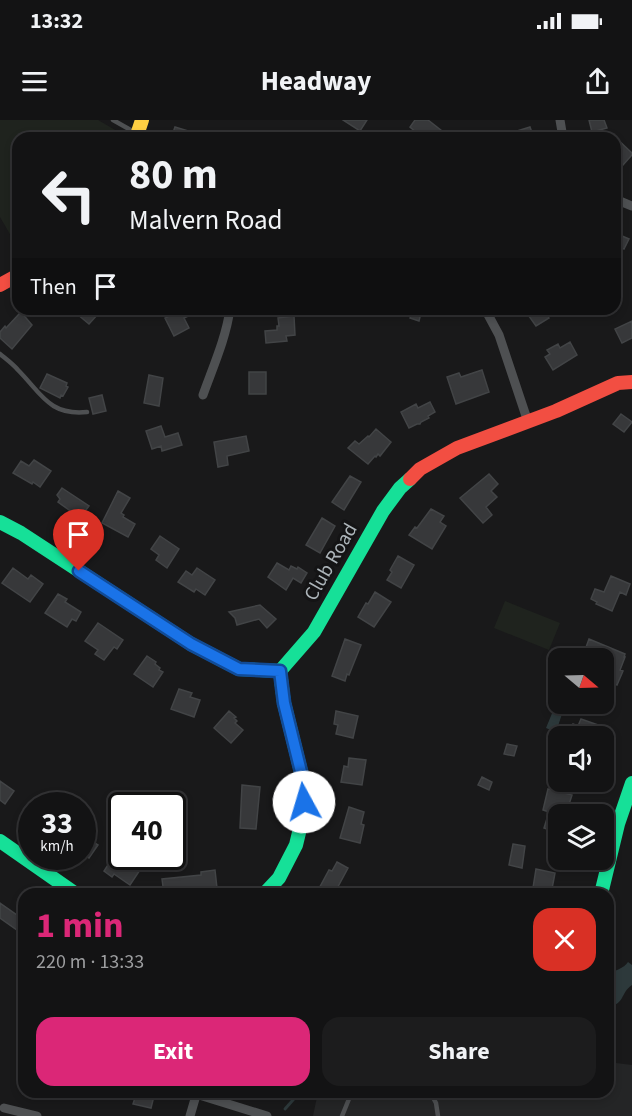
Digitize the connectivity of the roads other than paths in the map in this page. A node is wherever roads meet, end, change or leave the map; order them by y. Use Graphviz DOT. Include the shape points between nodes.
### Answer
graph roads {
  1 [pos="113,120"];
  2 [pos="131,132"];
  3 [pos="228,315"];
  4 [pos="488,315"];
  5 [pos="0,354"];
  6 [pos="632,382"];
  7 [pos="203,395"];
  8 [pos="87,412"];
  9 [pos="528,422"];
  10 [pos="0,522"];
  11 [pos="280,671"];
  12 [pos="632,783"];
  13 [pos="0,841"];
  14 [pos="67,888"];
  15 [pos="270,888"];
  16 [pos="602,888"];
  17 [pos="194,1098"];
  18 [pos="211,1098"];
  19 [pos="350,1098"];
  20 [pos="433,1098"];
  21 [pos="4,1108"];
  22 [pos="37,1116"];
  23 [pos="189,1116"];
  24 [pos="267,1116"];
  25 [pos="342,1116"];
  26 [pos="438,1116"];
  1 -- 2 [label="lane"];
  3 -- 7 [label="street"];
  4 -- 9 [label="street" via="499,335"];
  5 -- 8 [label="lane" via="44,400 74,414"];
  6 -- 9 [label="street, Club Road" via="618,383"];
  9 -- 11 [label="street, Club Road" via="457,448 420,469 400,488 314,632"];
  10 -- 11 [label="street" via="191,644 239,669"];
  11 -- 15 [label="street" via="305,788 296,845"];
  12 -- 16 [label="street" via="620,811"];
  13 -- 14 [label="street"];
  17 -- 23 [label="street"];
  18 -- 24 [label="street"];
  19 -- 25 [label="lane"];
  20 -- 26 [label="lane"];
  21 -- 22 [label="street"];
}
